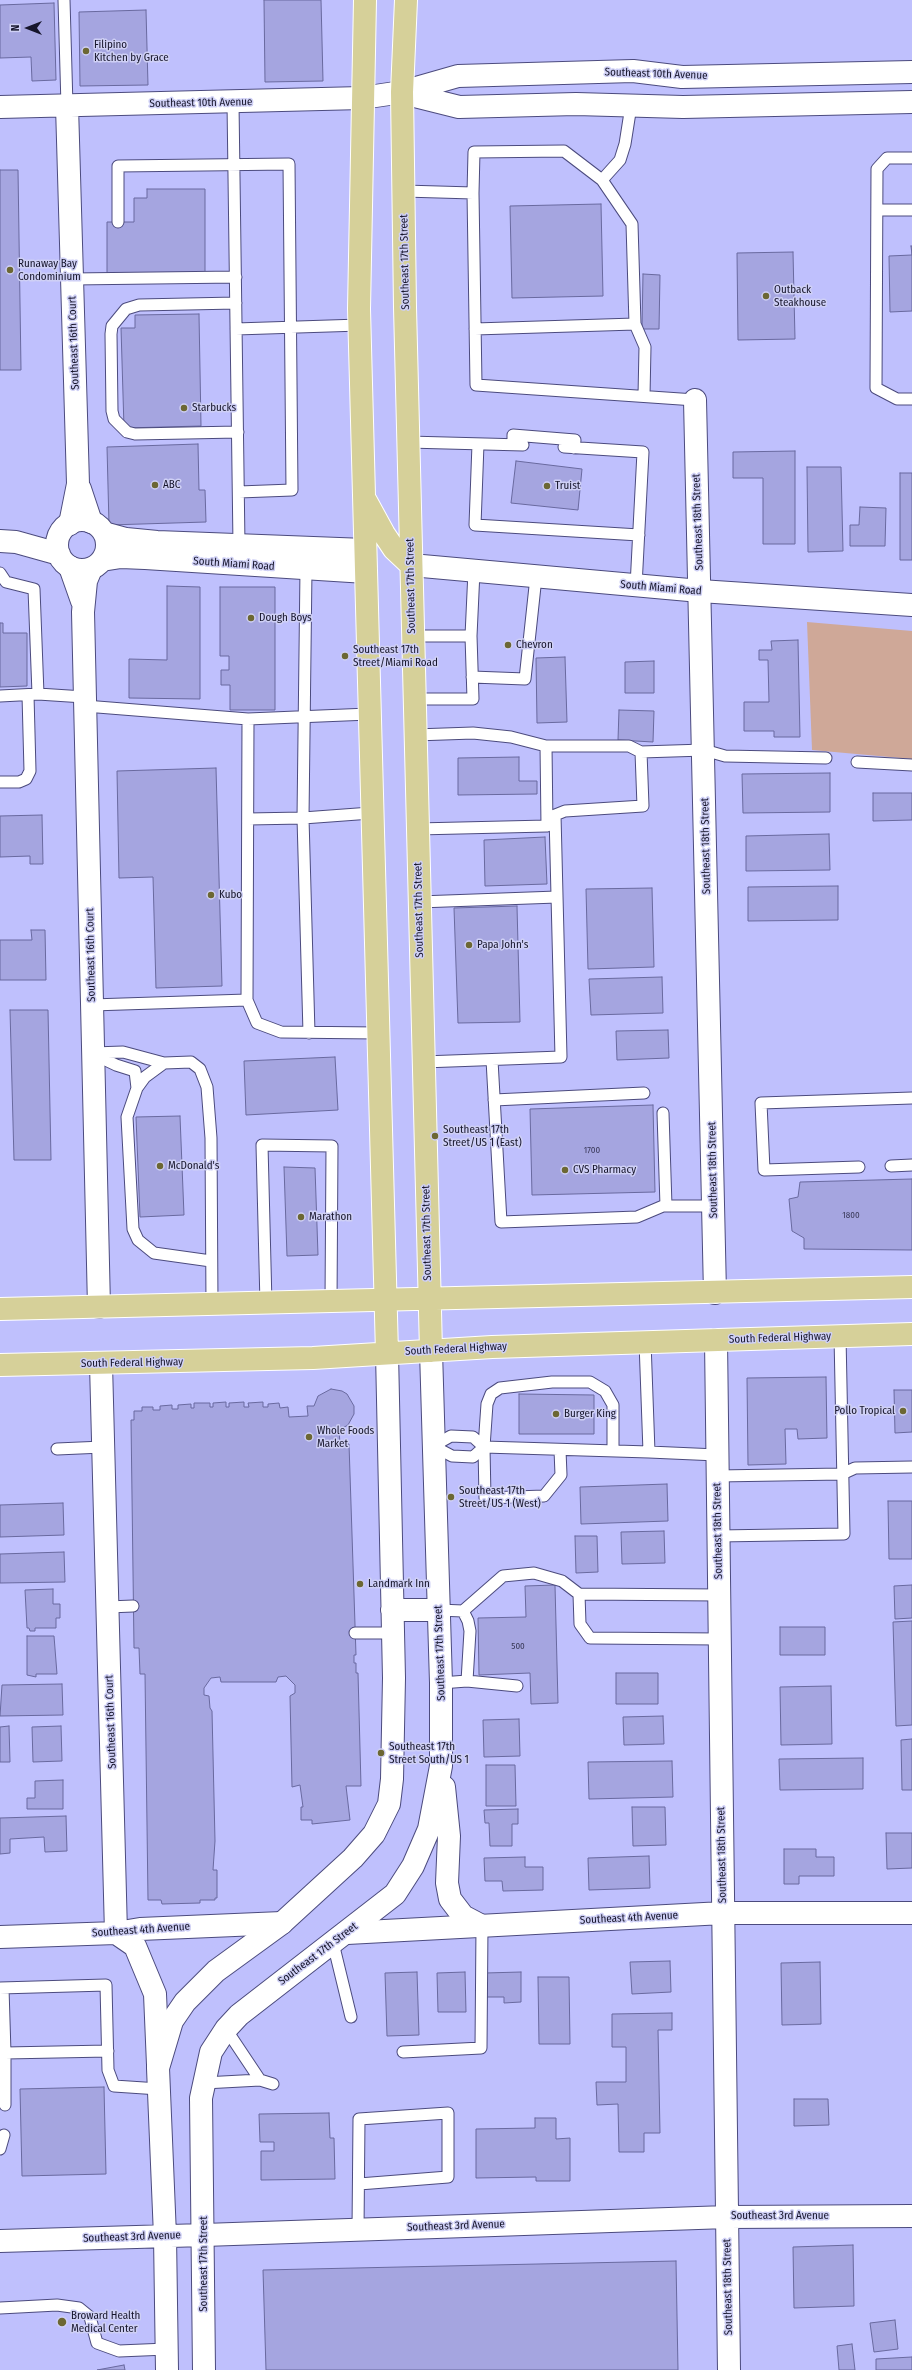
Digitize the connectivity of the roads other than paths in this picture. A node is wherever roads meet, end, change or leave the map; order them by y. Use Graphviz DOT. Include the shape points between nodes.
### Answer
graph roads {
  1 [pos="64,0"];
  2 [pos="365,0"];
  3 [pos="406,0"];
  4 [pos="912,72"];
  5 [pos="402,92"];
  6 [pos="362,98"];
  7 [pos="912,102"];
  8 [pos="233,103"];
  9 [pos="67,106"];
  10 [pos="631,106"];
  11 [pos="0,107"];
  12 [pos="912,158"];
  13 [pos="234,164"];
  14 [pos="602,180"];
  15 [pos="404,191"];
  16 [pos="473,193"];
  17 [pos="877,210"];
  18 [pos="912,210"];
  19 [pos="118,222"];
  20 [pos="236,277"];
  21 [pos="72,279"];
  22 [pos="236,303"];
  23 [pos="636,324"];
  24 [pos="360,325"];
  25 [pos="291,327"];
  26 [pos="236,328"];
  27 [pos="475,328"];
  28 [pos="644,396"];
  29 [pos="912,399"];
  30 [pos="695,400"];
  31 [pos="238,432"];
  32 [pos="408,442"];
  33 [pos="478,444"];
  34 [pos="78,484"];
  35 [pos="240,492"];
  36 [pos="364,498"];
  37 [pos="97,528"];
  38 [pos="639,535"];
  39 [pos="8,541"];
  40 [pos="240,545"];
  41 [pos="365,550"];
  42 [pos="75,551"];
  43 [pos="411,565"];
  44 [pos="306,569"];
  45 [pos="474,571"];
  46 [pos="366,572"];
  47 [pos="0,573"];
  48 [pos="536,577"];
  49 [pos="636,586"];
  50 [pos="700,591"];
  51 [pos="912,605"];
  52 [pos="412,636"];
  53 [pos="471,636"];
  54 [pos="472,677"];
  55 [pos="33,695"];
  56 [pos="0,696"];
  57 [pos="414,699"];
  58 [pos="85,702"];
  59 [pos="369,714"];
  60 [pos="303,716"];
  61 [pos="248,718"];
  62 [pos="415,735"];
  63 [pos="546,746"];
  64 [pos="704,750"];
  65 [pos="642,752"];
  66 [pos="826,758"];
  67 [pos="857,762"];
  68 [pos="912,765"];
  69 [pos="0,782"];
  70 [pos="371,813"];
  71 [pos="555,815"];
  72 [pos="303,818"];
  73 [pos="248,820"];
  74 [pos="547,826"];
  75 [pos="417,829"];
  76 [pos="557,897"];
  77 [pos="419,902"];
  78 [pos="248,1000"];
  79 [pos="92,1005"];
  80 [pos="309,1032"];
  81 [pos="378,1032"];
  82 [pos="93,1053"];
  83 [pos="492,1060"];
  84 [pos="423,1062"];
  85 [pos="164,1063"];
  86 [pos="137,1088"];
  87 [pos="644,1093"];
  88 [pos="912,1098"];
  89 [pos="494,1100"];
  90 [pos="663,1113"];
  91 [pos="912,1165"];
  92 [pos="891,1166"];
  93 [pos="859,1167"];
  94 [pos="665,1206"];
  95 [pos="713,1206"];
  96 [pos="211,1261"];
  97 [pos="912,1287"];
  98 [pos="715,1293"];
  99 [pos="428,1300"];
  100 [pos="386,1301"];
  101 [pos="331,1303"];
  102 [pos="266,1304"];
  103 [pos="212,1305"];
  104 [pos="99,1307"];
  105 [pos="0,1309"];
  106 [pos="912,1334"];
  107 [pos="840,1336"];
  108 [pos="716,1340"];
  109 [pos="645,1342"];
  110 [pos="431,1351"];
  111 [pos="387,1353"];
  112 [pos="101,1364"];
  113 [pos="0,1365"];
  114 [pos="434,1446"];
  115 [pos="103,1448"];
  116 [pos="484,1448"];
  117 [pos="57,1449"];
  118 [pos="560,1450"];
  119 [pos="613,1451"];
  120 [pos="649,1452"];
  121 [pos="717,1466"];
  122 [pos="912,1467"];
  123 [pos="842,1474"];
  124 [pos="718,1536"];
  125 [pos="579,1594"];
  126 [pos="719,1595"];
  127 [pos="133,1606"];
  128 [pos="108,1607"];
  129 [pos="392,1610"];
  130 [pos="438,1610"];
  131 [pos="463,1611"];
  132 [pos="393,1632"];
  133 [pos="355,1633"];
  134 [pos="719,1639"];
  135 [pos="467,1681"];
  136 [pos="441,1683"];
  137 [pos="517,1686"];
  138 [pos="442,1766"];
  139 [pos="723,1913"];
  140 [pos="912,1913"];
  141 [pos="282,1923"];
  142 [pos="482,1926"];
  143 [pos="116,1933"];
  144 [pos="0,1937"];
  145 [pos="340,1938"];
  146 [pos="2,1988"];
  147 [pos="351,2017"];
  148 [pos="226,2030"];
  149 [pos="108,2051"];
  150 [pos="402,2052"];
  151 [pos="5,2053"];
  152 [pos="158,2068"];
  153 [pos="260,2080"];
  154 [pos="204,2083"];
  155 [pos="273,2084"];
  156 [pos="159,2089"];
  157 [pos="4,2106"];
  158 [pos="4,2135"];
  159 [pos="0,2149"];
  160 [pos="359,2184"];
  161 [pos="912,2216"];
  162 [pos="727,2217"];
  163 [pos="358,2230"];
  164 [pos="204,2235"];
  165 [pos="165,2236"];
  166 [pos="0,2241"];
  167 [pos="0,2308"];
  168 [pos="167,2360"];
  169 [pos="204,2370"];
  170 [pos="728,2370"];
  1 -- 9 [label="lane"];
  2 -- 6 [label="main road"];
  3 -- 5 [label="main road, Southeast 17th Street"];
  4 -- 5 [label="street, Southeast 10th Avenue" via="682,77 634,71 458,76"];
  5 -- 6 [label="street, Southeast 10th Avenue"];
  5 -- 10 [label="street, Southeast 10th Avenue" via="459,107 576,104"];
  5 -- 15 [label="main road, Southeast 17th Street"];
  6 -- 8 [label="street, Southeast 10th Avenue"];
  6 -- 24 [label="main road"];
  7 -- 10 [label="street, Southeast 10th Avenue"];
  8 -- 9 [label="street, Southeast 10th Avenue"];
  8 -- 13 [label="lane"];
  9 -- 11 [label="street, Southeast 10th Avenue"];
  9 -- 21 [label="street, Southeast 16th Court"];
  10 -- 14 [label="lane" via="620,160"];
  12 -- 17 [label="lane" via="887,158 877,169"];
  13 -- 19 [label="lane" via="118,166"];
  13 -- 20 [label="lane"];
  13 -- 25 [label="lane" via="289,164"];
  14 -- 16 [label="lane" via="564,151 474,152"];
  14 -- 23 [label="lane" via="632,224"];
  15 -- 16 [label="lane"];
  15 -- 32 [label="main road, Southeast 17th Street"];
  16 -- 27 [label="lane"];
  17 -- 18 [label="lane"];
  17 -- 29 [label="lane" via="876,388 897,399"];
  20 -- 21 [label="lane" via="118,276"];
  20 -- 22 [label="lane"];
  21 -- 34 [label="street, Southeast 16th Court"];
  22 -- 26 [label="lane"];
  22 -- 31 [label="lane" via="139,305 126,309 112,326 112,411 114,419 127,432 135,434"];
  23 -- 27 [label="lane"];
  23 -- 28 [label="lane" via="645,347"];
  24 -- 25 [label="lane"];
  24 -- 36 [label="main road"];
  25 -- 26 [label="lane"];
  25 -- 35 [label="lane" via="292,490"];
  26 -- 31 [label="lane"];
  27 -- 28 [label="lane" via="476,385"];
  28 -- 30 [label="lane"];
  30 -- 50 [label="street, Southeast 18th Street"];
  31 -- 35 [label="lane"];
  32 -- 33 [label="lane"];
  32 -- 43 [label="main road, Southeast 17th Street"];
  33 -- 38 [label="lane" via="475,525"];
  33 -- 38 [label="lane" via="518,445 513,435 575,440 569,448 644,452"];
  34 -- 37 [label="street, Southeast 16th Court" via="86,512"];
  34 -- 42 [label="street, Southeast 16th Court" via="74,513"];
  35 -- 40 [label="lane"];
  36 -- 41 [label="main road"];
  36 -- 43 [label="main road" via="394,549"];
  37 -- 40 [label="street, South Miami Road" via="126,538 157,542"];
  37 -- 42 [label="street, South Miami Road" via="79,520"];
  37 -- 42 [label="street, Southeast 16th Court" via="107,550"];
  38 -- 49 [label="lane"];
  39 -- 42 [label="street, South Miami Road"];
  40 -- 41 [label="street, South Miami Road"];
  41 -- 46 [label="main road"];
  42 -- 44 [label="street, South Miami Road" via="121,558"];
  42 -- 58 [label="street, Southeast 16th Court" via="76,578 83,602"];
  43 -- 45 [label="street, South Miami Road"];
  43 -- 52 [label="main road, Southeast 17th Street"];
  44 -- 46 [label="street, South Miami Road"];
  44 -- 60 [label="lane"];
  45 -- 48 [label="street, South Miami Road"];
  45 -- 53 [label="lane"];
  46 -- 59 [label="main road"];
  47 -- 55 [label="lane" via="6,582 34,589"];
  48 -- 49 [label="street, South Miami Road"];
  48 -- 54 [label="lane" via="525,680"];
  49 -- 50 [label="street, South Miami Road"];
  50 -- 51 [label="street, South Miami Road"];
  50 -- 64 [label="street, Southeast 18th Street"];
  52 -- 53 [label="lane"];
  52 -- 57 [label="main road, Southeast 17th Street"];
  53 -- 54 [label="lane"];
  54 -- 57 [label="lane" via="473,699"];
  55 -- 56 [label="lane"];
  55 -- 58 [label="lane"];
  55 -- 69 [label="lane" via="30,771 26,779 19,782"];
  57 -- 62 [label="main road, Southeast 17th Street"];
  58 -- 61 [label="lane"];
  58 -- 79 [label="street, Southeast 16th Court"];
  59 -- 60 [label="lane"];
  59 -- 70 [label="main road"];
  60 -- 61 [label="lane"];
  60 -- 72 [label="lane"];
  61 -- 73 [label="lane"];
  62 -- 63 [label="lane" via="473,733 511,736"];
  62 -- 75 [label="main road, Southeast 17th Street"];
  63 -- 65 [label="lane" via="630,746"];
  63 -- 74 [label="lane"];
  64 -- 65 [label="lane"];
  64 -- 66 [label="lane" via="725,756"];
  64 -- 95 [label="street, Southeast 18th Street"];
  65 -- 71 [label="lane" via="644,806 565,811"];
  67 -- 68 [label="lane"];
  70 -- 72 [label="lane"];
  70 -- 81 [label="main road"];
  71 -- 74 [label="lane"];
  71 -- 76 [label="lane"];
  72 -- 73 [label="lane"];
  72 -- 80 [label="lane"];
  73 -- 78 [label="lane"];
  74 -- 75 [label="lane"];
  75 -- 77 [label="main road, Southeast 17th Street"];
  76 -- 77 [label="lane"];
  76 -- 83 [label="lane" via="561,1056"];
  77 -- 84 [label="main road, Southeast 17th Street"];
  78 -- 79 [label="lane"];
  78 -- 80 [label="lane" via="257,1023 281,1032"];
  79 -- 82 [label="street, Southeast 16th Court"];
  80 -- 81 [label="lane"];
  81 -- 100 [label="main road"];
  82 -- 85 [label="lane" via="123,1052"];
  82 -- 86 [label="lane" via="135,1071"];
  82 -- 104 [label="street, Southeast 16th Court"];
  83 -- 84 [label="lane"];
  83 -- 89 [label="lane"];
  84 -- 99 [label="main road, Southeast 17th Street"];
  85 -- 86 [label="lane" via="145,1077"];
  85 -- 96 [label="lane" via="191,1062 200,1069 207,1087"];
  86 -- 96 [label="lane" via="127,1117 133,1229 138,1240 154,1253"];
  87 -- 89 [label="lane"];
  88 -- 93 [label="lane" via="761,1103 764,1170"];
  89 -- 94 [label="lane" via="501,1222 637,1217"];
  90 -- 94 [label="lane"];
  91 -- 92 [label="lane"];
  94 -- 95 [label="lane"];
  95 -- 98 [label="street, Southeast 18th Street"];
  96 -- 103 [label="lane"];
  97 -- 98 [label="main road"];
  98 -- 99 [label="main road"];
  99 -- 100 [label="main road"];
  99 -- 110 [label="main road, Southeast 17th Street"];
  100 -- 101 [label="main road"];
  100 -- 111 [label="main road"];
  101 -- 102 [label="main road"];
  101 -- 102 [label="lane" via="332,1146 262,1146"];
  102 -- 103 [label="main road"];
  103 -- 104 [label="main road"];
  104 -- 105 [label="main road"];
  106 -- 107 [label="main road, South Federal Highway"];
  107 -- 108 [label="main road, South Federal Highway"];
  107 -- 123 [label="lane"];
  108 -- 109 [label="main road, South Federal Highway"];
  108 -- 121 [label="street, Southeast 18th Street"];
  109 -- 110 [label="main road, South Federal Highway"];
  109 -- 120 [label="lane"];
  110 -- 111 [label="main road, South Federal Highway"];
  110 -- 114 [label="street, Southeast 17th Street"];
  111 -- 112 [label="main road, South Federal Highway" via="313,1358"];
  111 -- 129 [label="street"];
  112 -- 113 [label="main road, South Federal Highway"];
  112 -- 115 [label="street, Southeast 16th Court"];
  114 -- 116 [label="lane" via="452,1456 473,1457"];
  114 -- 116 [label="lane" via="452,1436 473,1437"];
  114 -- 130 [label="street, Southeast 17th Street"];
  115 -- 117 [label="lane"];
  115 -- 128 [label="street, Southeast 16th Court"];
  116 -- 118 [label="lane"];
  116 -- 118 [label="lane" via="485,1498 544,1496 561,1475"];
  116 -- 119 [label="lane" via="487,1404 491,1394 500,1388 552,1382 590,1382 605,1391 613,1405"];
  118 -- 119 [label="lane"];
  119 -- 120 [label="lane"];
  120 -- 121 [label="lane"];
  121 -- 123 [label="lane"];
  121 -- 124 [label="street, Southeast 18th Street"];
  122 -- 123 [label="lane" via="855,1468"];
  123 -- 124 [label="lane" via="844,1534"];
  124 -- 126 [label="street, Southeast 18th Street"];
  125 -- 126 [label="lane"];
  125 -- 131 [label="lane" via="562,1581 534,1573 503,1576"];
  125 -- 134 [label="lane" via="580,1624 590,1638"];
  126 -- 134 [label="street, Southeast 18th Street"];
  127 -- 128 [label="lane"];
  128 -- 143 [label="street, Southeast 16th Court"];
  129 -- 130 [label="street"];
  129 -- 132 [label="street"];
  130 -- 131 [label="lane"];
  130 -- 136 [label="street, Southeast 17th Street"];
  131 -- 135 [label="lane" via="470,1631"];
  132 -- 133 [label="lane"];
  132 -- 141 [label="street" via="392,1779 389,1804 374,1834 353,1858"];
  134 -- 139 [label="street, Southeast 18th Street"];
  135 -- 136 [label="lane"];
  135 -- 137 [label="lane"];
  136 -- 138 [label="street, Southeast 17th Street"];
  138 -- 142 [label="street" via="449,1836 447,1883 450,1899 463,1916"];
  138 -- 145 [label="street, Southeast 17th Street" via="429,1829 412,1866 395,1894"];
  139 -- 140 [label="street, Southeast 4th Avenue"];
  139 -- 142 [label="street, Southeast 4th Avenue"];
  139 -- 162 [label="street, Southeast 18th Street"];
  141 -- 143 [label="street, Southeast 4th Avenue" via="140,1929"];
  141 -- 152 [label="street" via="216,1971 185,2002 172,2021"];
  142 -- 145 [label="street, Southeast 4th Avenue"];
  142 -- 150 [label="lane" via="481,2048"];
  143 -- 144 [label="street, Southeast 4th Avenue"];
  143 -- 152 [label="street" via="135,1946 155,1994"];
  145 -- 147 [label="lane"];
  145 -- 148 [label="street, Southeast 17th Street" via="239,2015"];
  146 -- 149 [label="lane" via="106,1985"];
  146 -- 151 [label="lane"];
  148 -- 153 [label="lane"];
  148 -- 154 [label="street, Southeast 17th Street" via="211,2052"];
  149 -- 151 [label="lane"];
  149 -- 156 [label="lane" via="108,2070 114,2086"];
  151 -- 157 [label="lane"];
  152 -- 156 [label="street"];
  153 -- 154 [label="lane"];
  153 -- 155 [label="lane"];
  154 -- 164 [label="street, Southeast 17th Street" via="200,2098"];
  156 -- 165 [label="street"];
  158 -- 159 [label="lane"];
  160 -- 160 [label="lane" via="359,2119 448,2113 448,2177"];
  160 -- 163 [label="lane"];
  161 -- 162 [label="street, Southeast 3rd Avenue"];
  162 -- 163 [label="street, Southeast 3rd Avenue"];
  162 -- 170 [label="street, Southeast 18th Street"];
  163 -- 164 [label="street, Southeast 3rd Avenue"];
  164 -- 165 [label="street, Southeast 3rd Avenue"];
  164 -- 169 [label="street, Southeast 17th Street"];
  165 -- 166 [label="street, Southeast 3rd Avenue"];
  165 -- 168 [label="street"];
  167 -- 168 [label="lane" via="57,2305 79,2308 90,2317 97,2343 119,2351"];
}
